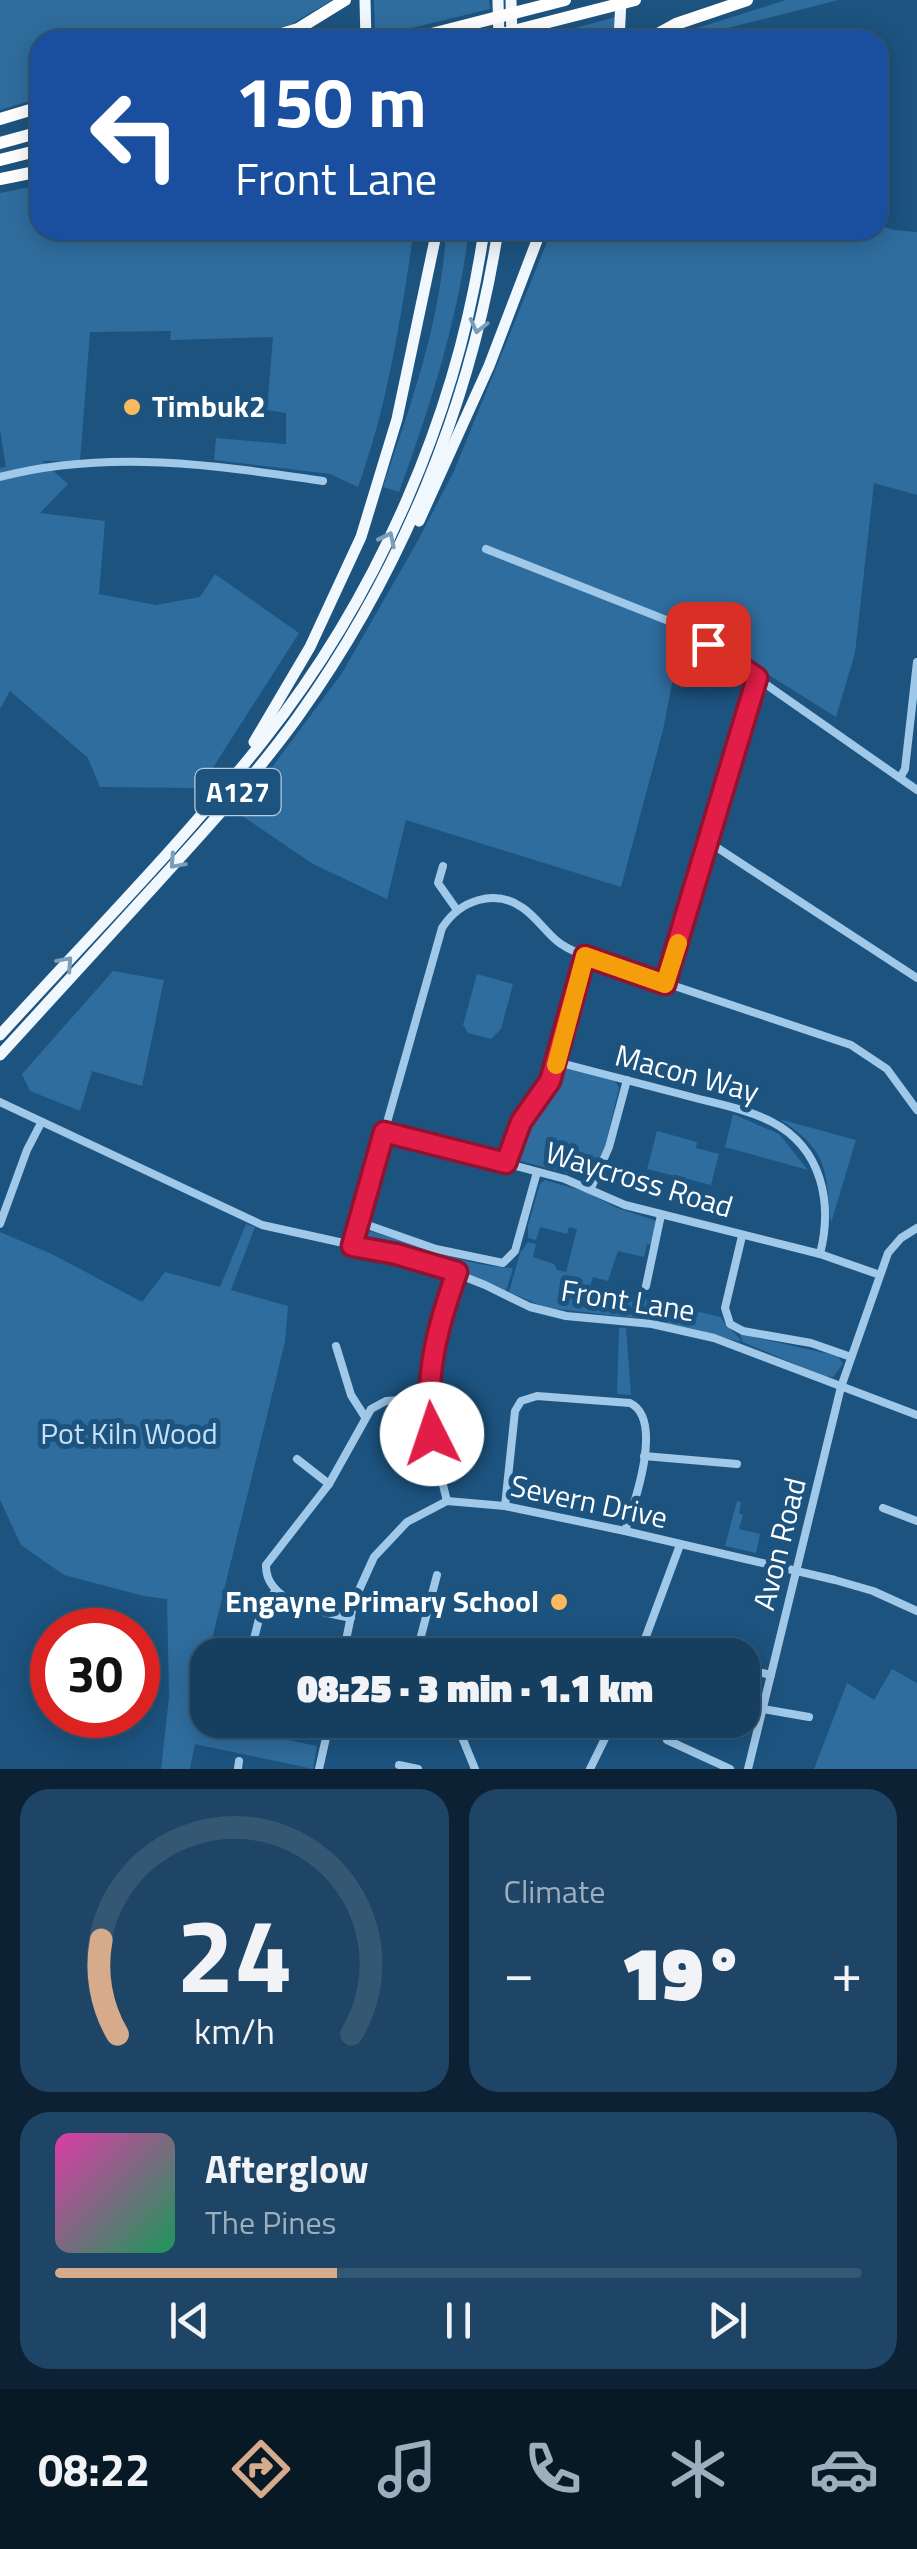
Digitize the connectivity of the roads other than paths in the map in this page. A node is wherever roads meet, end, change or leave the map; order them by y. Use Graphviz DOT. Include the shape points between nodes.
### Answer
graph roads {
  1 [pos="345,0"];
  2 [pos="365,0"];
  3 [pos="498,0"];
  4 [pos="511,0"];
  5 [pos="565,0"];
  6 [pos="621,0"];
  7 [pos="635,0"];
  8 [pos="747,0"];
  9 [pos="295,30"];
  10 [pos="366,30"];
  11 [pos="447,30"];
  12 [pos="498,30"];
  13 [pos="512,30"];
  14 [pos="517,30"];
  15 [pos="620,30"];
  16 [pos="665,30"];
  17 [pos="30,110"];
  18 [pos="0,119"];
  19 [pos="30,135"];
  20 [pos="0,143"];
  21 [pos="30,152"];
  22 [pos="0,160"];
  23 [pos="30,172"];
  24 [pos="0,180"];
  25 [pos="434,240"];
  26 [pos="482,240"];
  27 [pos="496,240"];
  28 [pos="537,240"];
  29 [pos="0,477"];
  30 [pos="323,481"];
  31 [pos="486,549"];
  32 [pos="917,662"];
  33 [pos="757,678"];
  34 [pos="296,719"];
  35 [pos="900,778"];
  36 [pos="917,790"];
  37 [pos="214,799"];
  38 [pos="707,842"];
  39 [pos="443,866"];
  40 [pos="457,910"];
  41 [pos="585,956"];
  42 [pos="917,978"];
  43 [pos="665,984"];
  44 [pos="0,1035"];
  45 [pos="0,1055"];
  46 [pos="557,1062"];
  47 [pos="626,1080"];
  48 [pos="0,1102"];
  49 [pos="917,1110"];
  50 [pos="41,1123"];
  51 [pos="384,1132"];
  52 [pos="506,1163"];
  53 [pos="538,1172"];
  54 [pos="591,1188"];
  55 [pos="662,1214"];
  56 [pos="359,1222"];
  57 [pos="0,1224"];
  58 [pos="917,1228"];
  59 [pos="742,1236"];
  60 [pos="352,1246"];
  61 [pos="820,1254"];
  62 [pos="457,1272"];
  63 [pos="880,1274"];
  64 [pos="646,1286"];
  65 [pos="336,1346"];
  66 [pos="851,1357"];
  67 [pos="841,1387"];
  68 [pos="428,1398"];
  69 [pos="917,1415"];
  70 [pos="365,1417"];
  71 [pos="644,1456"];
  72 [pos="297,1459"];
  73 [pos="737,1464"];
  74 [pos="329,1484"];
  75 [pos="447,1502"];
  76 [pos="505,1506"];
  77 [pos="883,1508"];
  78 [pos="917,1521"];
  79 [pos="625,1531"];
  80 [pos="680,1545"];
  81 [pos="796,1572"];
  82 [pos="437,1575"];
  83 [pos="276,1590"];
  84 [pos="917,1611"];
  85 [pos="350,1618"];
  86 [pos="254,1638"];
  87 [pos="346,1638"];
  88 [pos="420,1638"];
  89 [pos="645,1638"];
  90 [pos="760,1672"];
  91 [pos="771,1675"];
  92 [pos="763,1709"];
  93 [pos="809,1717"];
  94 [pos="326,1738"];
  95 [pos="462,1738"];
  96 [pos="605,1738"];
  97 [pos="667,1740"];
  98 [pos="399,1765"];
  99 [pos="320,1769"];
  100 [pos="418,1769"];
  101 [pos="475,1769"];
  102 [pos="590,1769"];
  103 [pos="730,1769"];
  104 [pos="748,1769"];
  1 -- 9 [label="highway"];
  2 -- 10 [label="highway"];
  3 -- 12 [label="highway"];
  4 -- 13 [label="highway"];
  5 -- 11 [label="highway, bridge"];
  6 -- 15 [label="highway"];
  7 -- 14 [label="highway, bridge"];
  8 -- 16 [label="highway"];
  17 -- 18 [label="highway"];
  19 -- 20 [label="highway"];
  21 -- 22 [label="highway"];
  23 -- 24 [label="highway"];
  25 -- 37 [label="highway" via="396,419 361,536 292,680"];
  37 -- 26 [label="highway, A127, one-way" via="264,740 364,587 449,382"];
  27 -- 34 [label="highway, A127, one-way" via="462,386 424,492 375,593"];
  28 -- 34 [label="highway" via="446,466 381,597"];
  29 -- 30 [label="street" via="29,469 171,462"];
  31 -- 33 [label="street" via="684,627"];
  32 -- 35 [label="street"];
  33 -- 35 [label="street"];
  33 -- 38 [label="street"];
  34 -- 45 [label="highway, A127, one-way" via="224,809"];
  35 -- 36 [label="street"];
  44 -- 37 [label="highway, A127, one-way"];
  38 -- 42 [label="street"];
  38 -- 43 [label="street"];
  39 -- 40 [label="street" via="438,883"];
  40 -- 41 [label="street" via="481,899 508,900"];
  40 -- 51 [label="street" via="442,928"];
  41 -- 43 [label="street"];
  41 -- 46 [label="street"];
  43 -- 49 [label="street" via="851,1045 886,1069"];
  46 -- 47 [label="street, Macon Way"];
  46 -- 52 [label="street" via="515,1133"];
  47 -- 54 [label="street"];
  47 -- 61 [label="street, Macon Way" via="749,1112 785,1129 820,1173 826,1206"];
  48 -- 50 [label="street, Front Lane"];
  50 -- 57 [label="street"];
  50 -- 60 [label="street, Front Lane" via="262,1225"];
  51 -- 52 [label="street, Waycross Road"];
  51 -- 56 [label="street"];
  52 -- 53 [label="street, Waycross Road"];
  53 -- 54 [label="street, Waycross Road"];
  53 -- 56 [label="street" via="516,1251 503,1264"];
  54 -- 55 [label="street, Waycross Road"];
  55 -- 59 [label="street, Waycross Road"];
  55 -- 64 [label="street"];
  56 -- 60 [label="street"];
  58 -- 63 [label="street, Avon Road" via="894,1245"];
  59 -- 61 [label="street, Waycross Road"];
  59 -- 66 [label="street" via="725,1308 730,1324"];
  60 -- 62 [label="street, Front Lane"];
  61 -- 63 [label="street, Waycross Road"];
  62 -- 67 [label="street, Front Lane" via="530,1307 714,1338"];
  62 -- 68 [label="street" via="436,1335"];
  63 -- 66 [label="street, Avon Road"];
  65 -- 70 [label="street" via="350,1395"];
  66 -- 67 [label="street, Avon Road"];
  67 -- 69 [label="street, Front Lane"];
  67 -- 81 [label="street, Avon Road"];
  68 -- 70 [label="street" via="386,1402"];
  68 -- 75 [label="street"];
  70 -- 74 [label="street"];
  71 -- 73 [label="street"];
  71 -- 76 [label="street" via="646,1424 636,1405 530,1396 515,1411"];
  71 -- 79 [label="street"];
  72 -- 74 [label="street"];
  74 -- 83 [label="street" via="268,1559 267,1579"];
  75 -- 76 [label="street, Severn Drive"];
  75 -- 85 [label="street" via="407,1522 383,1546"];
  76 -- 79 [label="street, Severn Drive"];
  77 -- 78 [label="street"];
  79 -- 80 [label="street, Severn Drive"];
  80 -- 81 [label="street, Severn Drive"];
  80 -- 89 [label="street"];
  81 -- 84 [label="street, Severn Drive" via="874,1591"];
  81 -- 91 [label="street, Avon Road"];
  82 -- 88 [label="street"];
  83 -- 85 [label="street"];
  83 -- 86 [label="street" via="261,1610"];
  85 -- 87 [label="street"];
  90 -- 91 [label="street"];
  91 -- 92 [label="street, Avon Road"];
  92 -- 93 [label="street"];
  92 -- 104 [label="street, Avon Road"];
  94 -- 99 [label="street"];
  95 -- 101 [label="street"];
  96 -- 102 [label="street"];
  97 -- 103 [label="street"];
  98 -- 100 [label="street"];
}
